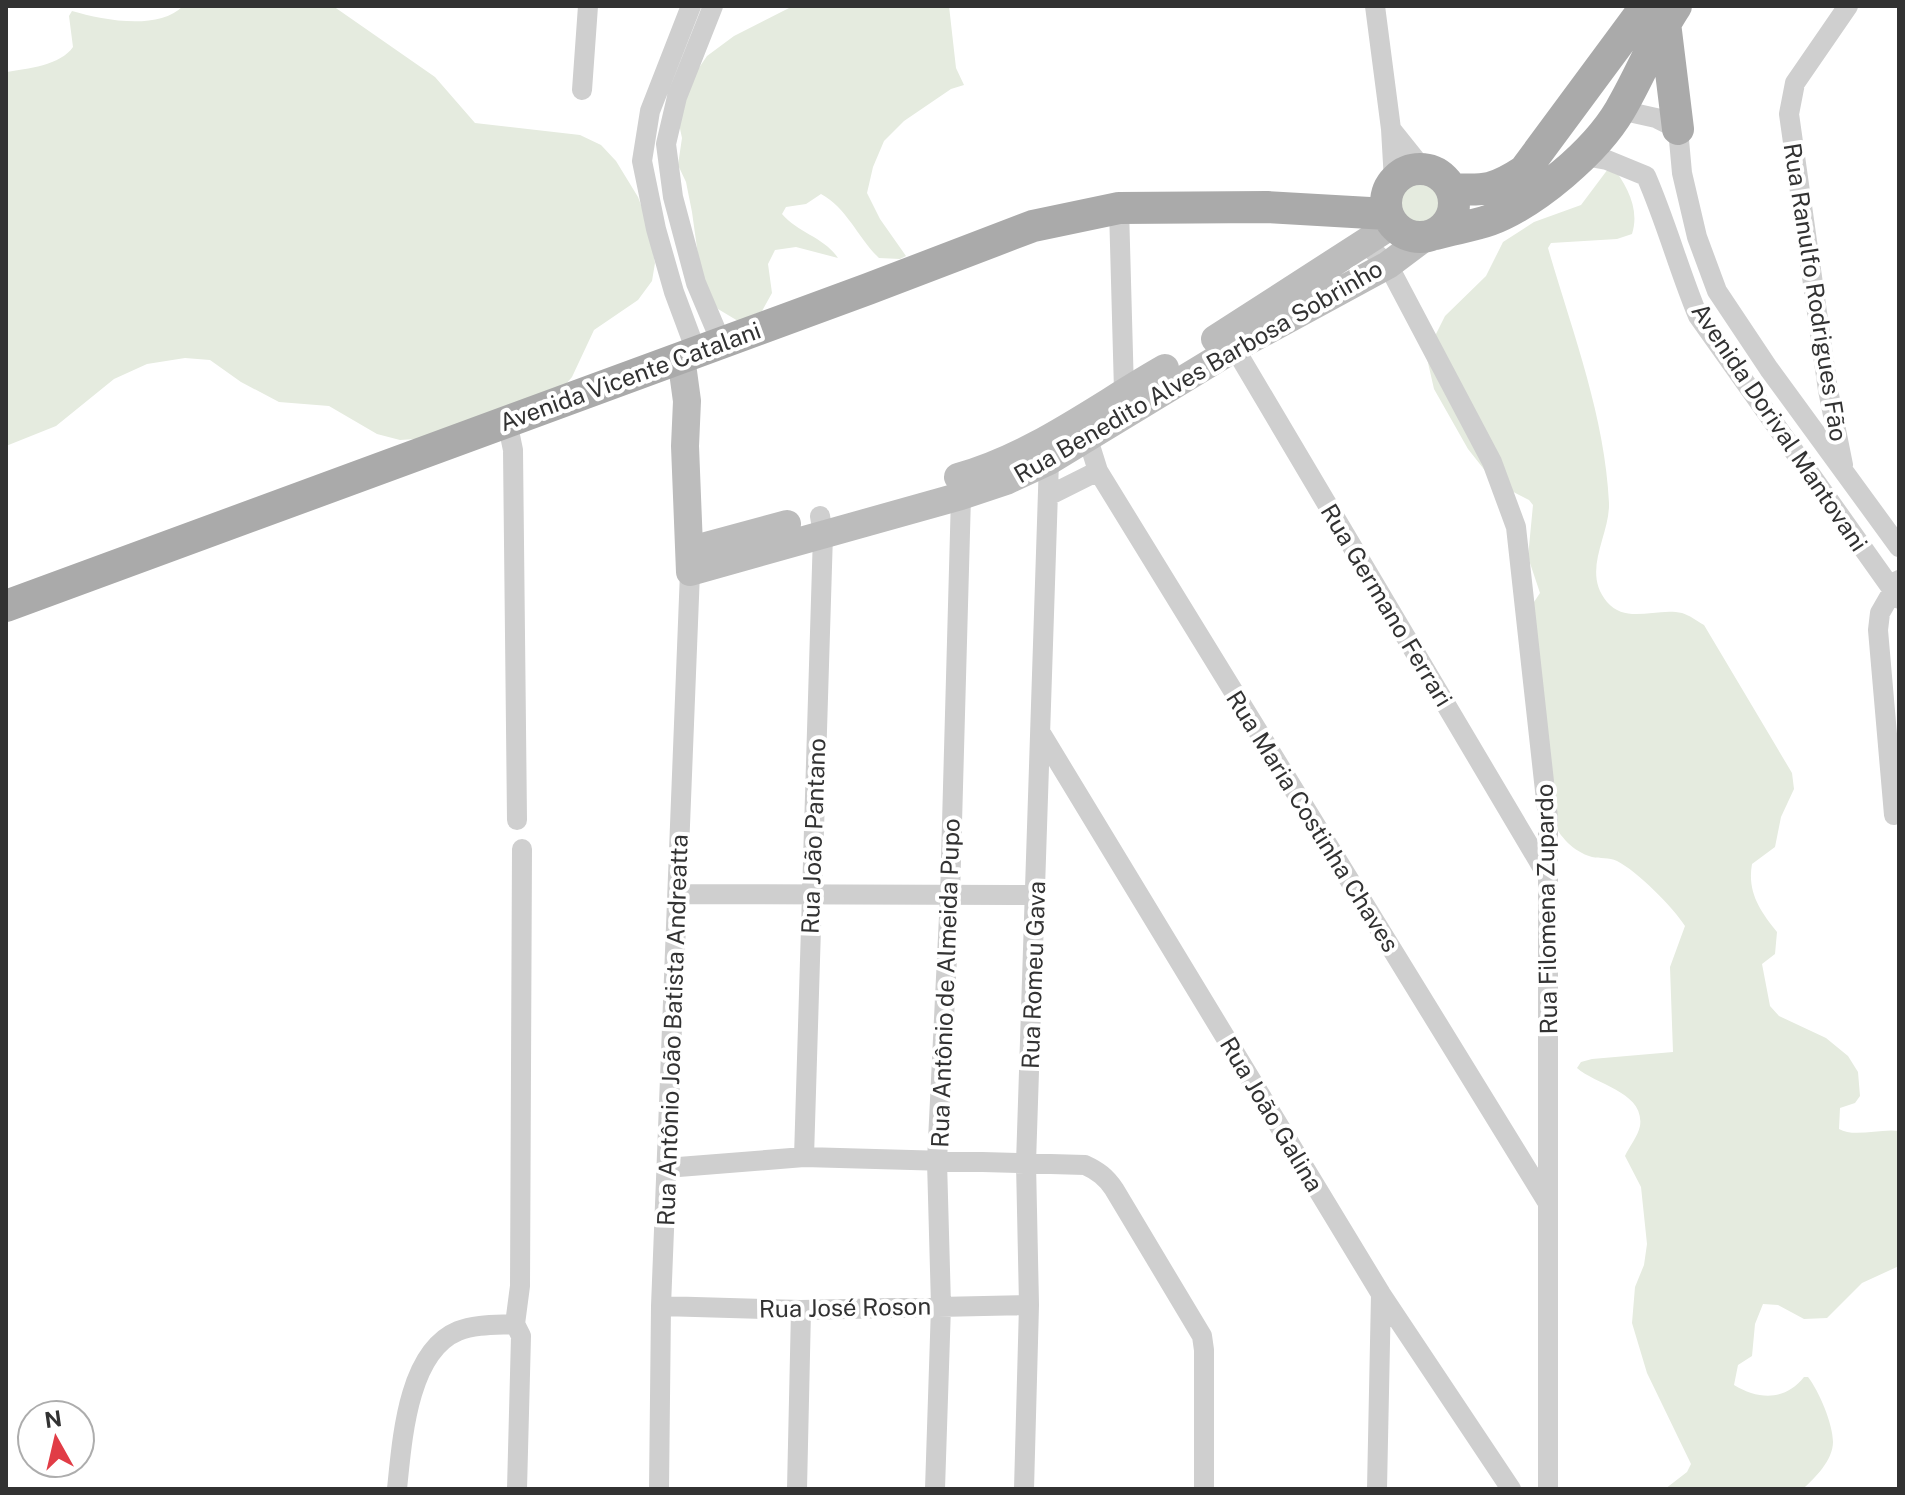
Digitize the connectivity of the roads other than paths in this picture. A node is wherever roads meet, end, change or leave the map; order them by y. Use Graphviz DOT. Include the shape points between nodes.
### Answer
graph roads {
  1 [pos="588,6"];
  2 [pos="691,6"];
  3 [pos="713,6"];
  4 [pos="1375,6"];
  5 [pos="1848,6"];
  6 [pos="1662,12"];
  7 [pos="582,90"];
  8 [pos="1620,110"];
  9 [pos="1570,113"];
  10 [pos="1391,129"];
  11 [pos="1678,129"];
  12 [pos="1584,156"];
  13 [pos="1451,189"];
  14 [pos="1396,196"];
  15 [pos="1119,208"];
  16 [pos="1430,236"];
  17 [pos="1364,242"];
  18 [pos="1388,265"];
  19 [pos="1230,341"];
  20 [pos="699,350"];
  21 [pos="1828,390"];
  22 [pos="1124,391"];
  23 [pos="1793,403"];
  24 [pos="507,421"];
  25 [pos="1087,436"];
  26 [pos="1045,452"];
  27 [pos="1098,471"];
  28 [pos="1844,471"];
  29 [pos="958,487"];
  30 [pos="1823,494"];
  31 [pos="1048,496"];
  32 [pos="821,525"];
  33 [pos="1899,547"];
  34 [pos="690,561"];
  35 [pos="1896,590"];
  36 [pos="6,606"];
  37 [pos="1042,735"];
  38 [pos="1894,815"];
  39 [pos="517,820"];
  40 [pos="522,849"];
  41 [pos="1548,877"];
  42 [pos="678,894"];
  43 [pos="1035,895"];
  44 [pos="810,896"];
  45 [pos="950,896"];
  46 [pos="804,1157"];
  47 [pos="937,1161"];
  48 [pos="1026,1163"];
  49 [pos="666,1168"];
  50 [pos="1547,1201"];
  51 [pos="1381,1294"];
  52 [pos="1029,1305"];
  53 [pos="661,1306"];
  54 [pos="941,1306"];
  55 [pos="801,1310"];
  56 [pos="518,1330"];
  57 [pos="397,1489"];
  58 [pos="517,1489"];
  59 [pos="659,1489"];
  60 [pos="797,1489"];
  61 [pos="935,1489"];
  62 [pos="1024,1489"];
  63 [pos="1204,1489"];
  64 [pos="1377,1489"];
  65 [pos="1511,1489"];
  66 [pos="1548,1489"];
  1 -- 7 [label="street"];
  2 -- 20 [label="street" via="650,111 642,161 674,292"];
  3 -- 20 [label="street" via="677,97 666,144 673,197 696,283"];
  4 -- 10 [label="street"];
  5 -- 21 [label="street, Rua Ranulfo Rodrigues Fão" via="1795,83 1789,114"];
  6 -- 8 [label="main road, Rua Benedito Alves Barbosa Sobrinho"];
  6 -- 9 [label="main road"];
  6 -- 11 [label="main road"];
  8 -- 9 [label="main road"];
  8 -- 11 [label="street"];
  8 -- 12 [label="main road, Rua Benedito Alves Barbosa Sobrinho"];
  9 -- 13 [label="main road" via="1513,179 1480,191"];
  10 -- 14 [label="street"];
  10 -- 14 [label="street"];
  11 -- 23 [label="street, Avenida Dorival Mantovani" via="1694,224 1717,291"];
  12 -- 16 [label="main road, Rua Benedito Alves Barbosa Sobrinho" via="1491,220"];
  12 -- 30 [label="street, Avenida Dorival Mantovani" via="1646,176 1698,316"];
  13 -- 14 [label="main road" via="1442,177"];
  13 -- 16 [label="main road" via="1451,218"];
  14 -- 15 [label="main road, Avenida Vicente Catalani" via="1267,207"];
  14 -- 16 [label="main road" via="1401,233"];
  14 -- 17 [label="street, Rua Benedito Alves Barbosa Sobrinho"];
  15 -- 20 [label="main road, Avenida Vicente Catalani" via="1033,226"];
  15 -- 22 [label="street"];
  16 -- 18 [label="street, Rua Benedito Alves Barbosa Sobrinho"];
  17 -- 18 [label="street, Rua Filomena Zupardo"];
  17 -- 19 [label="street, Rua Benedito Alves Barbosa Sobrinho"];
  18 -- 19 [label="street, Rua Benedito Alves Barbosa Sobrinho"];
  18 -- 41 [label="street, Rua Filomena Zupardo" via="1492,462 1516,527 1548,818"];
  19 -- 22 [label="street, Rua Benedito Alves Barbosa Sobrinho"];
  19 -- 25 [label="street, Rua Benedito Alves Barbosa Sobrinho"];
  19 -- 41 [label="street, Rua Germano Ferrari"];
  20 -- 24 [label="main road, Avenida Vicente Catalani"];
  20 -- 34 [label="street, Rua Antônio João Batista Andreatta" via="687,401 685,446"];
  21 -- 23 [label="street"];
  21 -- 28 [label="street, Rua Ranulfo Rodrigues Fão"];
  22 -- 26 [label="street, Rua Benedito Alves Barbosa Sobrinho"];
  23 -- 28 [label="street, Avenida Dorival Mantovani"];
  24 -- 36 [label="main road, Avenida Vicente Catalani"];
  24 -- 39 [label="street" via="513,450"];
  25 -- 26 [label="street, Rua Benedito Alves Barbosa Sobrinho"];
  25 -- 27 [label="street, Rua Maria Costinha Chaves"];
  26 -- 29 [label="street, Rua Benedito Alves Barbosa Sobrinho" via="1006,481"];
  26 -- 31 [label="street, Rua Romeu Gava"];
  27 -- 31 [label="street"];
  27 -- 50 [label="street, Rua Maria Costinha Chaves"];
  28 -- 30 [label="street, Rua Ranulfo Rodrigues Fão"];
  28 -- 33 [label="street, Avenida Dorival Mantovani"];
  29 -- 32 [label="street, Rua Benedito Alves Barbosa Sobrinho"];
  29 -- 45 [label="street, Rua Antônio de Almeida Pupo"];
  30 -- 35 [label="street, Avenida Dorival Mantovani"];
  31 -- 37 [label="street, Rua Romeu Gava"];
  32 -- 34 [label="street, Rua Benedito Alves Barbosa Sobrinho"];
  32 -- 44 [label="street, Rua João Pantano"];
  34 -- 42 [label="street, Rua Antônio João Batista Andreatta"];
  35 -- 38 [label="street" via="1880,613 1878,630"];
  37 -- 43 [label="street, Rua Romeu Gava"];
  37 -- 51 [label="street, Rua João Galina"];
  40 -- 56 [label="street"];
  41 -- 50 [label="street, Rua Filomena Zupardo"];
  42 -- 44 [label="street"];
  42 -- 49 [label="street, Rua Antônio João Batista Andreatta"];
  43 -- 45 [label="street"];
  43 -- 48 [label="street, Rua Romeu Gava"];
  44 -- 45 [label="street"];
  44 -- 46 [label="street, Rua João Pantano"];
  45 -- 47 [label="street, Rua Antônio de Almeida Pupo"];
  46 -- 47 [label="street"];
  46 -- 49 [label="street"];
  47 -- 48 [label="street"];
  47 -- 54 [label="street, Rua Antônio de Almeida Pupo"];
  48 -- 52 [label="street, Rua Romeu Gava"];
  48 -- 63 [label="street" via="1085,1165 1107,1178 1197,1325 1204,1350"];
  49 -- 53 [label="street, Rua Antônio João Batista Andreatta"];
  50 -- 66 [label="street, Rua Filomena Zupardo"];
  51 -- 64 [label="street"];
  51 -- 65 [label="street, Rua João Galina"];
  52 -- 54 [label="street, Rua José Roson"];
  52 -- 62 [label="street, Rua Romeu Gava"];
  53 -- 55 [label="street, Rua José Roson"];
  53 -- 59 [label="street, Rua Antônio João Batista Andreatta"];
  54 -- 55 [label="street, Rua José Roson"];
  54 -- 61 [label="street, Rua Antônio de Almeida Pupo"];
  55 -- 60 [label="street"];
  56 -- 57 [label="street" via="459,1330 423,1364 414,1386"];
  56 -- 58 [label="street"];
}
